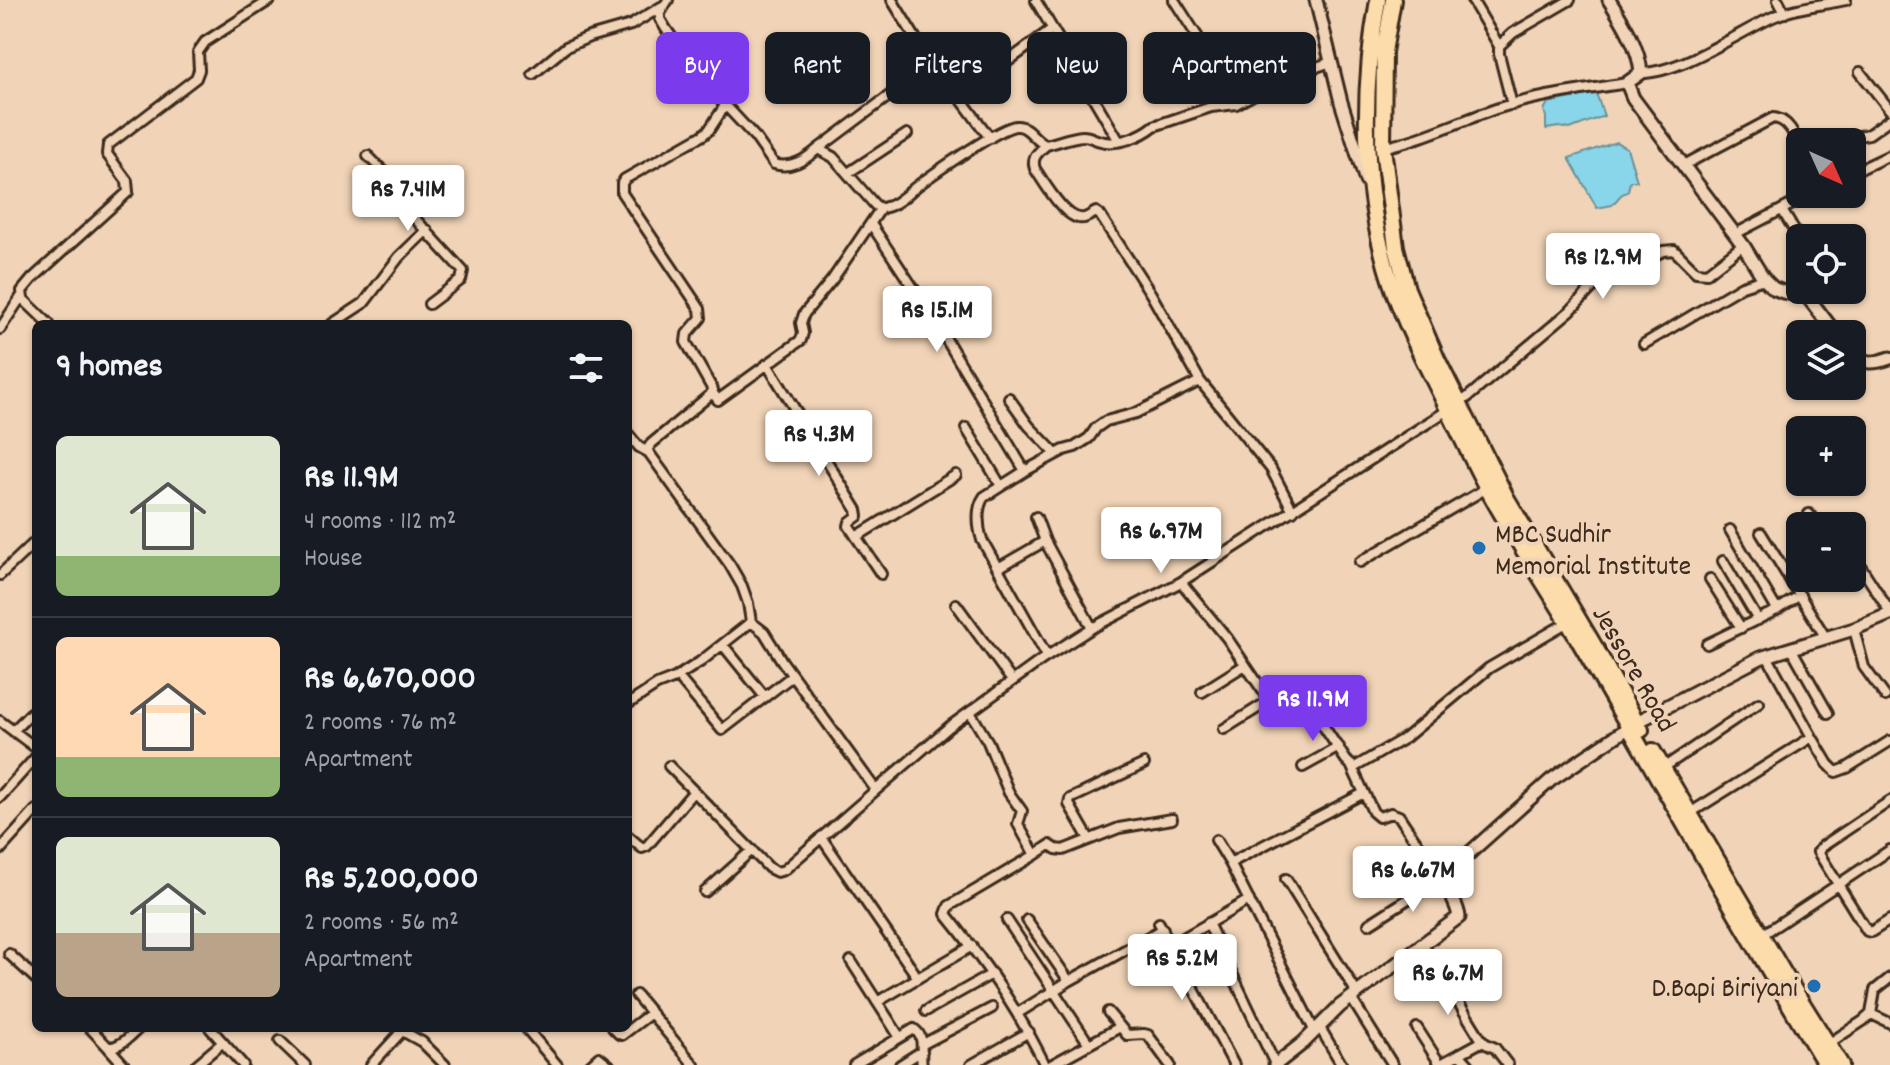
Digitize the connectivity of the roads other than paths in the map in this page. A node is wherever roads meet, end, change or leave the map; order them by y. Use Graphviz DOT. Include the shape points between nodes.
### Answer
graph roads {
  1 [pos="270,0"];
  2 [pos="892,0"];
  3 [pos="1174,0"];
  4 [pos="1316,0"];
  5 [pos="1378,0"];
  6 [pos="1393,0"];
  7 [pos="1472,0"];
  8 [pos="1570,0"];
  9 [pos="1609,0"];
  10 [pos="1778,0"];
  11 [pos="1846,0"];
  12 [pos="1036,1"];
  13 [pos="665,4"];
  14 [pos="1785,13"];
  15 [pos="1052,29"];
  16 [pos="668,32"];
  17 [pos="912,32"];
  18 [pos="1193,32"];
  19 [pos="1499,46"];
  20 [pos="1377,52"];
  21 [pos="1011,59"];
  22 [pos="1331,62"];
  23 [pos="1316,67"];
  24 [pos="1860,72"];
  25 [pos="1641,73"];
  26 [pos="533,74"];
  27 [pos="1627,83"];
  28 [pos="886,98"];
  29 [pos="726,104"];
  30 [pos="965,104"];
  31 [pos="1236,104"];
  32 [pos="1512,105"];
  33 [pos="1890,110"];
  34 [pos="1890,119"];
  35 [pos="1790,128"];
  36 [pos="907,134"];
  37 [pos="1866,135"];
  38 [pos="990,138"];
  39 [pos="1119,141"];
  40 [pos="1046,145"];
  41 [pos="1383,148"];
  42 [pos="818,149"];
  43 [pos="1362,151"];
  44 [pos="1890,155"];
  45 [pos="368,156"];
  46 [pos="1684,165"];
  47 [pos="1866,166"];
  48 [pos="848,173"];
  49 [pos="881,208"];
  50 [pos="1786,208"];
  51 [pos="1782,210"];
  52 [pos="871,224"];
  53 [pos="1790,224"];
  54 [pos="427,230"];
  55 [pos="1735,234"];
  56 [pos="1743,245"];
  57 [pos="1764,279"];
  58 [pos="1786,292"];
  59 [pos="21,297"];
  60 [pos="429,304"];
  61 [pos="45,320"];
  62 [pos="338,320"];
  63 [pos="0,329"];
  64 [pos="1644,344"];
  65 [pos="1890,358"];
  66 [pos="1866,362"];
  67 [pos="767,364"];
  68 [pos="1200,381"];
  69 [pos="712,392"];
  70 [pos="1009,398"];
  71 [pos="1453,406"];
  72 [pos="966,428"];
  73 [pos="632,439"];
  74 [pos="648,452"];
  75 [pos="1056,454"];
  76 [pos="1025,471"];
  77 [pos="956,475"];
  78 [pos="1001,486"];
  79 [pos="1487,488"];
  80 [pos="1293,511"];
  81 [pos="1036,517"];
  82 [pos="1730,530"];
  83 [pos="1761,533"];
  84 [pos="856,537"];
  85 [pos="1045,541"];
  86 [pos="32,545"];
  87 [pos="1723,561"];
  88 [pos="1360,562"];
  89 [pos="998,568"];
  90 [pos="881,574"];
  91 [pos="0,575"];
  92 [pos="1866,575"];
  93 [pos="1710,579"];
  94 [pos="1181,582"];
  95 [pos="1800,595"];
  96 [pos="956,604"];
  97 [pos="1777,610"];
  98 [pos="1890,613"];
  99 [pos="1758,620"];
  100 [pos="751,622"];
  101 [pos="1568,622"];
  102 [pos="1092,628"];
  103 [pos="1741,628"];
  104 [pos="1854,629"];
  105 [pos="1826,638"];
  106 [pos="1707,644"];
  107 [pos="723,645"];
  108 [pos="1791,648"];
  109 [pos="1047,656"];
  110 [pos="1767,656"];
  111 [pos="1245,665"];
  112 [pos="792,676"];
  113 [pos="678,677"];
  114 [pos="1012,681"];
  115 [pos="1202,692"];
  116 [pos="1885,696"];
  117 [pos="765,697"];
  118 [pos="1272,699"];
  119 [pos="632,701"];
  120 [pos="1759,703"];
  121 [pos="32,712"];
  122 [pos="970,712"];
  123 [pos="1828,713"];
  124 [pos="0,721"];
  125 [pos="1632,724"];
  126 [pos="1224,729"];
  127 [pos="13,731"];
  128 [pos="1812,737"];
  129 [pos="1890,741"];
  130 [pos="32,745"];
  131 [pos="1339,747"];
  132 [pos="32,761"];
  133 [pos="1144,764"];
  134 [pos="1351,765"];
  135 [pos="669,766"];
  136 [pos="1303,767"];
  137 [pos="1663,768"];
  138 [pos="876,790"];
  139 [pos="694,791"];
  140 [pos="1364,793"];
  141 [pos="0,797"];
  142 [pos="1890,801"];
  143 [pos="1690,813"];
  144 [pos="32,814"];
  145 [pos="1172,819"];
  146 [pos="821,837"];
  147 [pos="632,839"];
  148 [pos="1089,839"];
  149 [pos="1216,840"];
  150 [pos="0,850"];
  151 [pos="752,850"];
  152 [pos="1890,850"];
  153 [pos="1035,855"];
  154 [pos="1230,863"];
  155 [pos="1441,878"];
  156 [pos="1286,879"];
  157 [pos="1838,884"];
  158 [pos="1449,891"];
  159 [pos="705,892"];
  160 [pos="1249,900"];
  161 [pos="1007,920"];
  162 [pos="1027,920"];
  163 [pos="1890,920"];
  164 [pos="1208,923"];
  165 [pos="1369,924"];
  166 [pos="1762,935"];
  167 [pos="1171,945"];
  168 [pos="1423,945"];
  169 [pos="972,946"];
  170 [pos="9,954"];
  171 [pos="851,961"];
  172 [pos="992,974"];
  173 [pos="32,975"];
  174 [pos="918,978"];
  175 [pos="1890,978"];
  176 [pos="1069,981"];
  177 [pos="1054,991"];
  178 [pos="636,995"];
  179 [pos="1354,995"];
  180 [pos="877,1002"];
  181 [pos="992,1008"];
  182 [pos="926,1011"];
  183 [pos="1108,1012"];
  184 [pos="651,1013"];
  185 [pos="1018,1013"];
  186 [pos="1871,1014"];
  187 [pos="1890,1023"];
  188 [pos="632,1027"];
  189 [pos="1120,1027"];
  190 [pos="1316,1028"];
  191 [pos="1417,1028"];
  192 [pos="94,1032"];
  193 [pos="134,1032"];
  194 [pos="213,1032"];
  195 [pos="397,1032"];
  196 [pos="403,1032"];
  197 [pos="529,1032"];
  198 [pos="1029,1032"];
  199 [pos="899,1036"];
  200 [pos="280,1041"];
  201 [pos="1483,1041"];
  202 [pos="222,1043"];
  203 [pos="1089,1044"];
  204 [pos="1828,1044"];
  205 [pos="108,1047"];
  206 [pos="922,1047"];
  207 [pos="1459,1054"];
  208 [pos="124,1065"];
  209 [pos="196,1065"];
  210 [pos="243,1065"];
  211 [pos="305,1065"];
  212 [pos="371,1065"];
  213 [pos="445,1065"];
  214 [pos="557,1065"];
  215 [pos="590,1065"];
  216 [pos="609,1065"];
  217 [pos="694,1065"];
  218 [pos="854,1065"];
  219 [pos="900,1065"];
  220 [pos="922,1065"];
  221 [pos="971,1065"];
  222 [pos="1045,1065"];
  223 [pos="1051,1065"];
  224 [pos="1170,1065"];
  225 [pos="1234,1065"];
  226 [pos="1275,1065"];
  227 [pos="1342,1065"];
  228 [pos="1393,1065"];
  229 [pos="1439,1065"];
  230 [pos="1469,1065"];
  231 [pos="1508,1065"];
  232 [pos="1826,1065"];
  233 [pos="1841,1065"];
  1 -- 59 [label="street" via="205,42 198,52 196,78 112,140 107,154 127,181 128,192 32,279"];
  2 -- 17 [label="street"];
  3 -- 18 [label="street"];
  4 -- 22 [label="street"];
  5 -- 20 [label="highway"];
  6 -- 20 [label="highway, Jessore Road"];
  7 -- 19 [label="street"];
  8 -- 19 [label="street"];
  9 -- 25 [label="street"];
  10 -- 14 [label="street"];
  11 -- 14 [label="street"];
  12 -- 15 [label="street"];
  13 -- 16 [label="street" via="660,19"];
  13 -- 26 [label="street" via="631,25 566,47"];
  14 -- 25 [label="street" via="1678,65"];
  15 -- 21 [label="street"];
  15 -- 39 [label="street"];
  19 -- 32 [label="street"];
  20 -- 41 [label="highway, Jessore Road"];
  20 -- 43 [label="highway, Jessore Road"];
  22 -- 23 [label="street"];
  22 -- 43 [label="street"];
  24 -- 33 [label="street"];
  25 -- 27 [label="street"];
  27 -- 32 [label="street"];
  27 -- 46 [label="street"];
  28 -- 42 [label="street"];
  29 -- 42 [label="street" via="774,164 784,167"];
  29 -- 69 [label="street" via="703,135 625,179 621,187 700,309 701,318 686,342"];
  30 -- 38 [label="street"];
  31 -- 39 [label="street" via="1211,107"];
  32 -- 41 [label="street"];
  34 -- 37 [label="street"];
  35 -- 46 [label="street" via="1773,118"];
  36 -- 48 [label="street"];
  38 -- 40 [label="street" via="1020,125"];
  38 -- 49 [label="street"];
  39 -- 40 [label="street" via="1088,136"];
  40 -- 68 [label="street" via="1034,156 1035,169 1070,214 1085,219 1100,215"];
  41 -- 43 [label="street"];
  41 -- 71 [label="highway, Jessore Road" via="1407,289"];
  42 -- 48 [label="street"];
  43 -- 71 [label="highway, Jessore Road" via="1382,253 1399,307 1421,356"];
  44 -- 47 [label="street"];
  45 -- 54 [label="street" via="383,171 396,198"];
  46 -- 55 [label="street"];
  48 -- 49 [label="street"];
  49 -- 52 [label="street"];
  50 -- 51 [label="street"];
  51 -- 53 [label="street"];
  51 -- 55 [label="street"];
  52 -- 67 [label="street" via="804,314 801,340"];
  52 -- 76 [label="street"];
  54 -- 60 [label="street" via="463,271 461,280"];
  54 -- 62 [label="street" via="364,303"];
  55 -- 56 [label="street"];
  56 -- 57 [label="street"];
  56 -- 71 [label="street" via="1707,273 1696,272 1674,250 1663,251 1593,287 1502,370"];
  57 -- 58 [label="street"];
  57 -- 64 [label="street" via="1742,286"];
  59 -- 61 [label="street"];
  59 -- 63 [label="street"];
  65 -- 66 [label="street"];
  67 -- 69 [label="street" via="718,400"];
  67 -- 84 [label="street" via="857,510 849,524"];
  68 -- 75 [label="street" via="1136,413 1106,421 1089,438"];
  68 -- 80 [label="street" via="1271,469"];
  69 -- 74 [label="street"];
  70 -- 75 [label="street"];
  71 -- 79 [label="highway, Jessore Road"];
  71 -- 80 [label="street"];
  71 -- 125 [label="highway, Jessore Road" via="1595,647"];
  72 -- 78 [label="street"];
  73 -- 74 [label="street"];
  74 -- 100 [label="street" via="730,565 742,586"];
  75 -- 76 [label="street"];
  76 -- 78 [label="street"];
  77 -- 84 [label="street"];
  78 -- 89 [label="street" via="984,497 979,508 982,540"];
  79 -- 88 [label="street"];
  79 -- 101 [label="highway, Jessore Road"];
  80 -- 94 [label="street"];
  81 -- 85 [label="street"];
  82 -- 97 [label="street"];
  83 -- 95 [label="street"];
  84 -- 90 [label="street"];
  85 -- 89 [label="street"];
  85 -- 102 [label="street"];
  86 -- 91 [label="street"];
  87 -- 99 [label="street"];
  89 -- 109 [label="street"];
  92 -- 98 [label="street"];
  93 -- 103 [label="street"];
  94 -- 102 [label="street"];
  94 -- 111 [label="street"];
  95 -- 97 [label="street"];
  95 -- 105 [label="street"];
  96 -- 114 [label="street"];
  97 -- 99 [label="street"];
  98 -- 104 [label="street"];
  99 -- 103 [label="street"];
  100 -- 107 [label="street"];
  100 -- 112 [label="street" via="764,632"];
  101 -- 125 [label="highway, Jessore Road"];
  101 -- 134 [label="street" via="1489,668 1405,738 1359,766"];
  102 -- 109 [label="street"];
  103 -- 106 [label="street"];
  104 -- 105 [label="street"];
  104 -- 116 [label="street" via="1864,667"];
  105 -- 108 [label="street"];
  107 -- 113 [label="street"];
  107 -- 117 [label="street"];
  108 -- 110 [label="street"];
  108 -- 123 [label="street"];
  109 -- 114 [label="street"];
  110 -- 125 [label="street"];
  110 -- 128 [label="street"];
  111 -- 115 [label="street"];
  111 -- 118 [label="street"];
  112 -- 117 [label="street"];
  112 -- 138 [label="street"];
  113 -- 117 [label="street" via="722,730"];
  113 -- 119 [label="street"];
  114 -- 122 [label="street"];
  118 -- 126 [label="street"];
  118 -- 131 [label="street" via="1300,691"];
  120 -- 137 [label="street"];
  121 -- 127 [label="street"];
  122 -- 138 [label="street"];
  122 -- 153 [label="street" via="1020,806 1018,824"];
  124 -- 127 [label="street"];
  125 -- 137 [label="highway, Jessore Road"];
  125 -- 158 [label="street" via="1551,780 1465,857 1454,870"];
  125 -- 232 [label="highway, Jessore Road"];
  127 -- 130 [label="street"];
  128 -- 129 [label="street" via="1836,772"];
  128 -- 143 [label="street"];
  131 -- 134 [label="street"];
  131 -- 136 [label="street"];
  132 -- 141 [label="street"];
  133 -- 148 [label="street" via="1070,799"];
  134 -- 140 [label="street"];
  135 -- 139 [label="street"];
  137 -- 143 [label="highway, Jessore Road"];
  138 -- 146 [label="street"];
  139 -- 147 [label="street" via="647,846"];
  139 -- 151 [label="street"];
  140 -- 154 [label="street"];
  140 -- 155 [label="street" via="1376,816 1399,816"];
  142 -- 157 [label="street" via="1819,849"];
  143 -- 166 [label="highway, Jessore Road"];
  144 -- 150 [label="street"];
  145 -- 148 [label="street"];
  146 -- 151 [label="street" via="780,872"];
  146 -- 174 [label="street"];
  148 -- 153 [label="street" via="1063,850 1050,845"];
  149 -- 154 [label="street"];
  151 -- 159 [label="street"];
  152 -- 157 [label="street"];
  153 -- 169 [label="street" via="949,906 946,914"];
  154 -- 160 [label="street"];
  155 -- 158 [label="street"];
  155 -- 165 [label="street"];
  156 -- 179 [label="street"];
  157 -- 163 [label="street" via="1867,931"];
  157 -- 166 [label="street"];
  158 -- 168 [label="street" via="1459,917"];
  160 -- 164 [label="street"];
  160 -- 190 [label="street"];
  161 -- 177 [label="street"];
  162 -- 176 [label="street"];
  164 -- 167 [label="street"];
  164 -- 226 [label="street"];
  166 -- 204 [label="highway, Jessore Road"];
  167 -- 176 [label="street" via="1161,926"];
  167 -- 225 [label="street"];
  168 -- 179 [label="street"];
  168 -- 201 [label="street"];
  169 -- 172 [label="street"];
  169 -- 174 [label="street"];
  170 -- 173 [label="street"];
  171 -- 180 [label="street"];
  172 -- 182 [label="street"];
  172 -- 185 [label="street"];
  174 -- 180 [label="street"];
  175 -- 186 [label="street" via="1875,990"];
  176 -- 177 [label="street"];
  177 -- 185 [label="street"];
  177 -- 203 [label="street"];
  178 -- 184 [label="street"];
  179 -- 190 [label="street"];
  179 -- 228 [label="street"];
  180 -- 199 [label="street"];
  181 -- 206 [label="street"];
  183 -- 189 [label="street"];
  184 -- 188 [label="street"];
  184 -- 217 [label="street"];
  185 -- 198 [label="street"];
  186 -- 187 [label="street"];
  186 -- 204 [label="street"];
  189 -- 203 [label="street"];
  189 -- 224 [label="street" via="1127,1035 1148,1035"];
  190 -- 226 [label="street"];
  190 -- 227 [label="street"];
  191 -- 229 [label="street"];
  192 -- 205 [label="street"];
  193 -- 205 [label="street"];
  194 -- 202 [label="street"];
  195 -- 212 [label="street"];
  196 -- 213 [label="street"];
  197 -- 214 [label="street"];
  198 -- 221 [label="street"];
  198 -- 222 [label="street"];
  199 -- 206 [label="street" via="914,1029"];
  199 -- 218 [label="street"];
  200 -- 211 [label="street"];
  201 -- 207 [label="street"];
  201 -- 231 [label="street"];
  202 -- 209 [label="street"];
  202 -- 210 [label="street"];
  203 -- 223 [label="street"];
  204 -- 233 [label="highway, Jessore Road"];
  205 -- 208 [label="street"];
  206 -- 219 [label="street"];
  206 -- 220 [label="street"];
  207 -- 229 [label="street"];
  207 -- 230 [label="street"];
  215 -- 216 [label="street" via="599,1057"];
}
